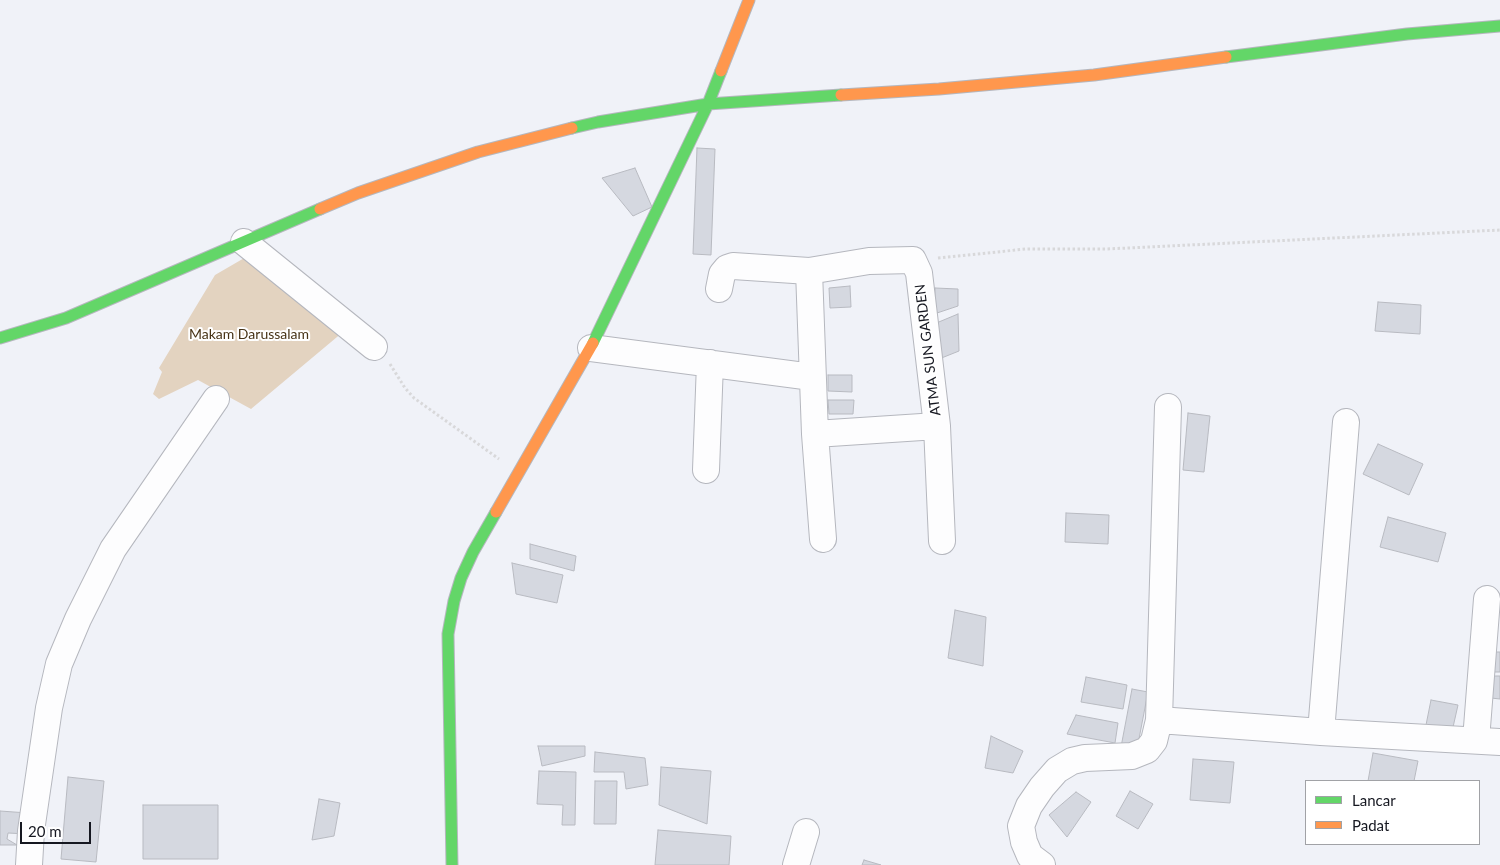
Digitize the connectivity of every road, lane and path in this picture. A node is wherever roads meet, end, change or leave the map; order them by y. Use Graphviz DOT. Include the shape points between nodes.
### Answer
graph roads {
  1 [pos="749,0"];
  2 [pos="1500,26"];
  3 [pos="708,104"];
  4 [pos="1500,230"];
  5 [pos="244,242"];
  6 [pos="913,260"];
  7 [pos="809,271"];
  8 [pos="719,289"];
  9 [pos="0,338"];
  10 [pos="374,347"];
  11 [pos="591,348"];
  12 [pos="710,363"];
  13 [pos="812,377"];
  14 [pos="216,399"];
  15 [pos="1168,408"];
  16 [pos="1346,422"];
  17 [pos="937,426"];
  18 [pos="815,434"];
  19 [pos="706,470"];
  20 [pos="518,473"];
  21 [pos="823,539"];
  22 [pos="942,541"];
  23 [pos="1487,599"];
  24 [pos="1159,720"];
  25 [pos="1321,732"];
  26 [pos="1488,741"];
  27 [pos="806,832"];
  28 [pos="29,865"];
  29 [pos="452,865"];
  30 [pos="796,865"];
  31 [pos="1042,865"];
  1 -- 3 [label="street"];
  2 -- 3 [label="street" via="1329,43 1094,75"];
  3 -- 5 [label="street" via="598,122 478,152 358,192"];
  3 -- 11 [label="street"];
  4 -- 6 [label="path" via="1117,249 1026,249"];
  5 -- 9 [label="street" via="66,318"];
  5 -- 10 [label="street"];
  6 -- 7 [label="street" via="869,261"];
  6 -- 17 [label="street, ATMA SUN GARDEN" via="919,273"];
  7 -- 8 [label="street" via="733,266 722,274"];
  7 -- 13 [label="street"];
  10 -- 20 [label="path" via="414,398"];
  11 -- 12 [label="street"];
  11 -- 20 [label="street"];
  12 -- 13 [label="street"];
  12 -- 19 [label="street"];
  13 -- 18 [label="street"];
  14 -- 28 [label="street" via="113,549 59,664 47,717"];
  15 -- 24 [label="street"];
  16 -- 25 [label="street"];
  17 -- 18 [label="street, ATMA SUN GARDEN"];
  17 -- 22 [label="street, ATMA SUN GARDEN"];
  18 -- 21 [label="street"];
  20 -- 29 [label="street" via="461,578 448,634"];
  23 -- 26 [label="street"];
  24 -- 25 [label="street"];
  24 -- 31 [label="street" via="1154,742 1147,750 1132,756 1072,760 1057,770 1042,787 1021,826 1030,856"];
  25 -- 26 [label="street"];
  27 -- 30 [label="street"];
}
